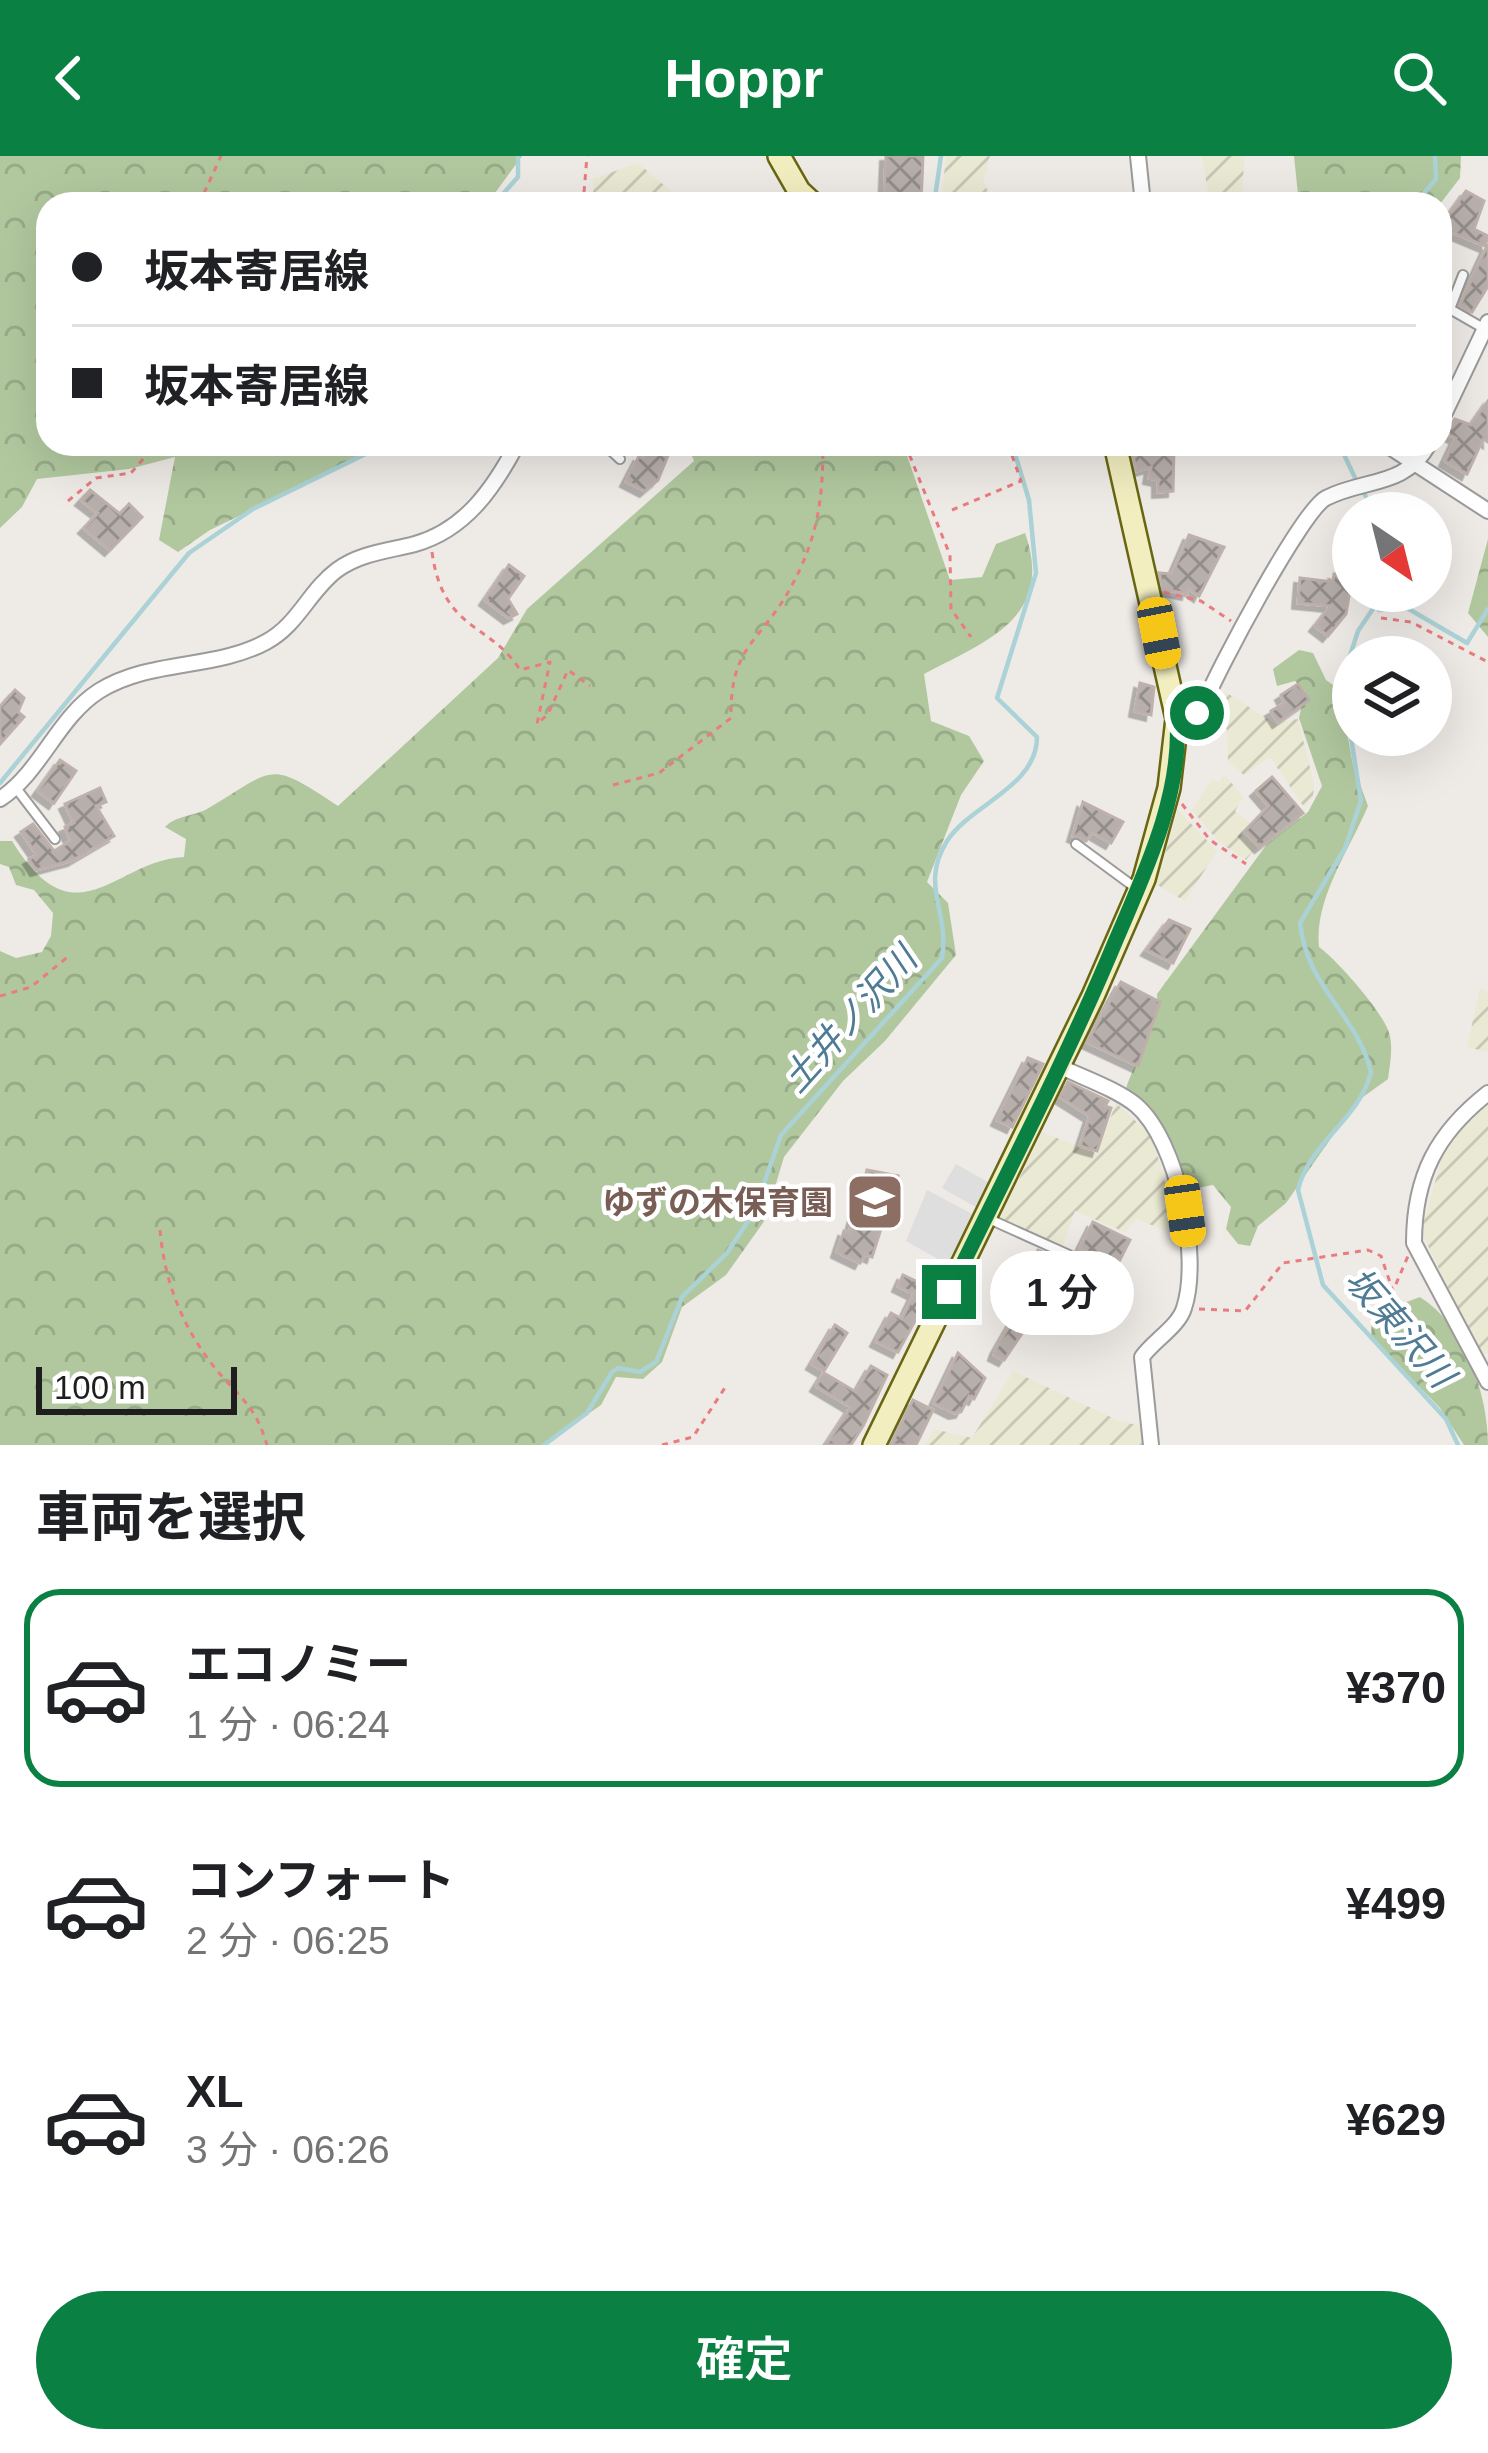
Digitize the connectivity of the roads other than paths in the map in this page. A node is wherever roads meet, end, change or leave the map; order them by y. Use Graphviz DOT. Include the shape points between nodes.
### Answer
graph roads {
  1 [pos="779,156"];
  2 [pos="1138,156"];
  3 [pos="796,192"];
  4 [pos="1142,192"];
  5 [pos="1463,275"];
  6 [pos="1452,304"];
  7 [pos="1452,310"];
  8 [pos="1486,326"];
  9 [pos="1452,398"];
  10 [pos="509,456"];
  11 [pos="617,456"];
  12 [pos="1117,456"];
  13 [pos="1405,456"];
  14 [pos="1421,456"];
  15 [pos="620,459"];
  16 [pos="1417,463"];
  17 [pos="1488,511"];
  18 [pos="1177,719"];
  19 [pos="16,788"];
  20 [pos="0,799"];
  21 [pos="55,839"];
  22 [pos="1076,844"];
  23 [pos="1138,890"];
  24 [pos="1061,1066"];
  25 [pos="1488,1093"];
  26 [pos="986,1218"];
  27 [pos="1069,1255"];
  28 [pos="1484,1363"];
  29 [pos="1488,1382"];
  30 [pos="874,1445"];
  31 [pos="1151,1445"];
  1 -- 3 [label="main road"];
  2 -- 4 [label="street"];
  5 -- 6 [label="lane"];
  7 -- 8 [label="lane"];
  8 -- 9 [label="street"];
  10 -- 19 [label="street" via="472,511 430,538 338,568 297,620 265,643 114,682 80,706"];
  11 -- 15 [label="lane"];
  12 -- 18 [label="main road"];
  13 -- 16 [label="street"];
  14 -- 16 [label="street"];
  16 -- 17 [label="street"];
  16 -- 18 [label="street" via="1318,504 1204,704"];
  18 -- 23 [label="main road" via="1169,788"];
  19 -- 20 [label="street"];
  19 -- 21 [label="lane"];
  22 -- 23 [label="lane"];
  23 -- 24 [label="main road"];
  24 -- 26 [label="main road"];
  24 -- 31 [label="street" via="1136,1106 1158,1133 1185,1211 1179,1319 1142,1357"];
  25 -- 28 [label="street" via="1438,1141 1414,1219 1414,1243"];
  26 -- 27 [label="lane"];
  26 -- 30 [label="main road"];
  28 -- 29 [label="street"];
}
